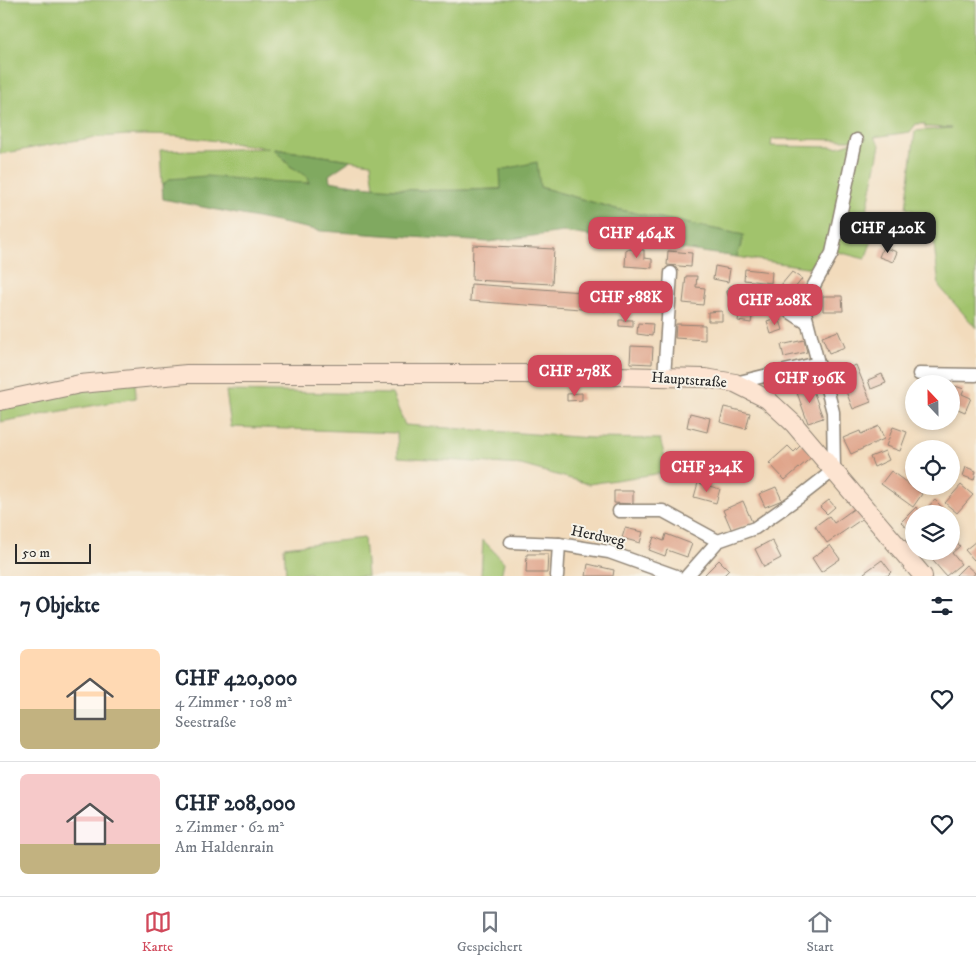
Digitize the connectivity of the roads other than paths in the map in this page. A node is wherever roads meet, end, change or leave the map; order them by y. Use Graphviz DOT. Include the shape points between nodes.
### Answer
graph roads {
  1 [pos="856,140"];
  2 [pos="671,273"];
  3 [pos="734,292"];
  4 [pos="806,323"];
  5 [pos="818,363"];
  6 [pos="920,374"];
  7 [pos="976,375"];
  8 [pos="664,377"];
  9 [pos="736,383"];
  10 [pos="0,401"];
  11 [pos="834,470"];
  12 [pos="619,511"];
  13 [pos="718,541"];
  14 [pos="511,542"];
  15 [pos="559,544"];
  16 [pos="558,576"];
  17 [pos="676,576"];
  18 [pos="687,576"];
  19 [pos="923,576"];
  1 -- 4 [label="street" via="832,253 803,305"];
  2 -- 8 [label="street"];
  3 -- 4 [label="street" via="764,295"];
  4 -- 5 [label="street"];
  5 -- 9 [label="street"];
  5 -- 11 [label="street" via="833,412"];
  6 -- 7 [label="street"];
  8 -- 9 [label="main road, Hauptstraße"];
  8 -- 10 [label="main road, Hauptstraße" via="187,374 80,384"];
  9 -- 11 [label="main road, Hauptstraße" via="767,399"];
  11 -- 13 [label="street" via="754,528"];
  11 -- 19 [label="main road, Hauptstraße"];
  12 -- 13 [label="street" via="663,511"];
  13 -- 18 [label="street"];
  14 -- 15 [label="street, Herdweg"];
  15 -- 16 [label="street"];
  15 -- 17 [label="street, Herdweg" via="610,552"];
}
